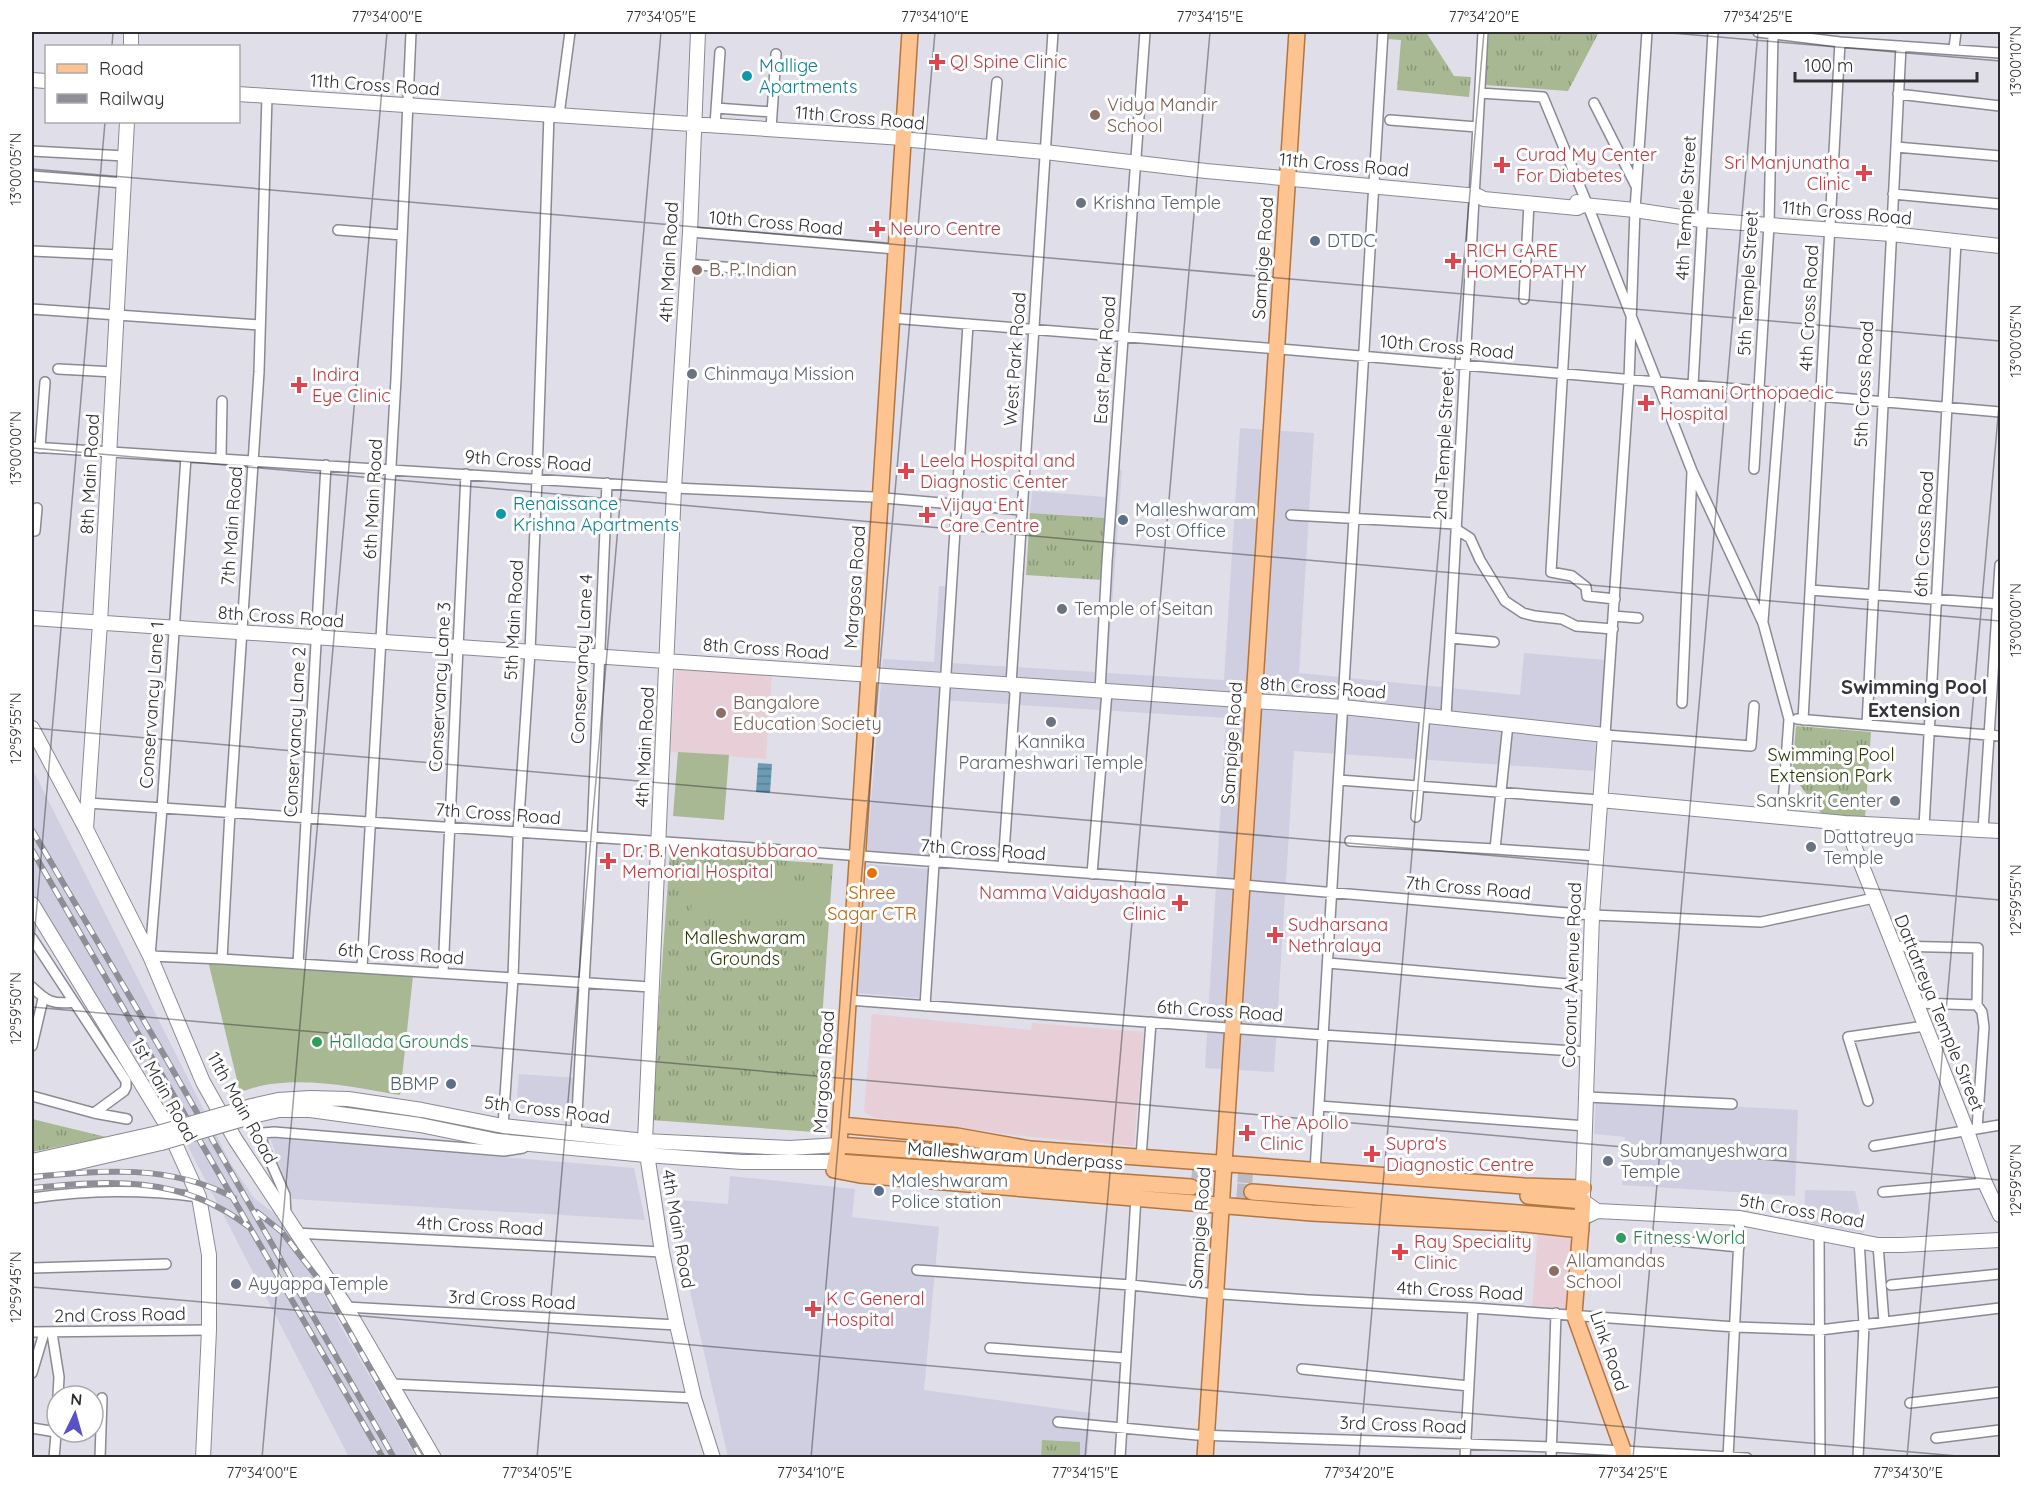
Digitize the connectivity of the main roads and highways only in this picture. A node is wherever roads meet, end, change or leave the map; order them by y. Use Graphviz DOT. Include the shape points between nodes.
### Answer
graph roads {
  1 [pos="909,32"];
  2 [pos="1297,32"];
  3 [pos="841,1125"];
  4 [pos="839,1145"];
  5 [pos="1224,1164"];
  6 [pos="835,1166"];
  7 [pos="1192,1171"];
  8 [pos="1254,1176"];
  9 [pos="1191,1187"];
  10 [pos="1252,1192"];
  11 [pos="1583,1195"];
  12 [pos="1221,1206"];
  13 [pos="1581,1224"];
  14 [pos="1624,1454"];
  15 [pos="1205,1458"];
  1 -- 3 [label="main road, Margosa Road"];
  2 -- 5 [label="main road, Sampige Road"];
  3 -- 4 [label="main road, Margosa Road"];
  3 -- 5 [label="main road" via="957,1136 1030,1149"];
  4 -- 6 [label="main road, Margosa Road"];
  4 -- 7 [label="main road, Malleshwaram Underpass"];
  5 -- 11 [label="main road" via="1524,1186"];
  5 -- 12 [label="main road, Sampige Road"];
  6 -- 9 [label="main road, Malleshwaram Underpass"];
  6 -- 12 [label="main road" via="860,1175"];
  8 -- 11 [label="main road" via="1545,1198"];
  10 -- 13 [label="main road"];
  11 -- 13 [label="main road, Coconut Avenue Road"];
  12 -- 13 [label="main road"];
  12 -- 15 [label="main road, Sampige Road"];
  13 -- 14 [label="main road, Link Road" via="1574,1314"];
}
